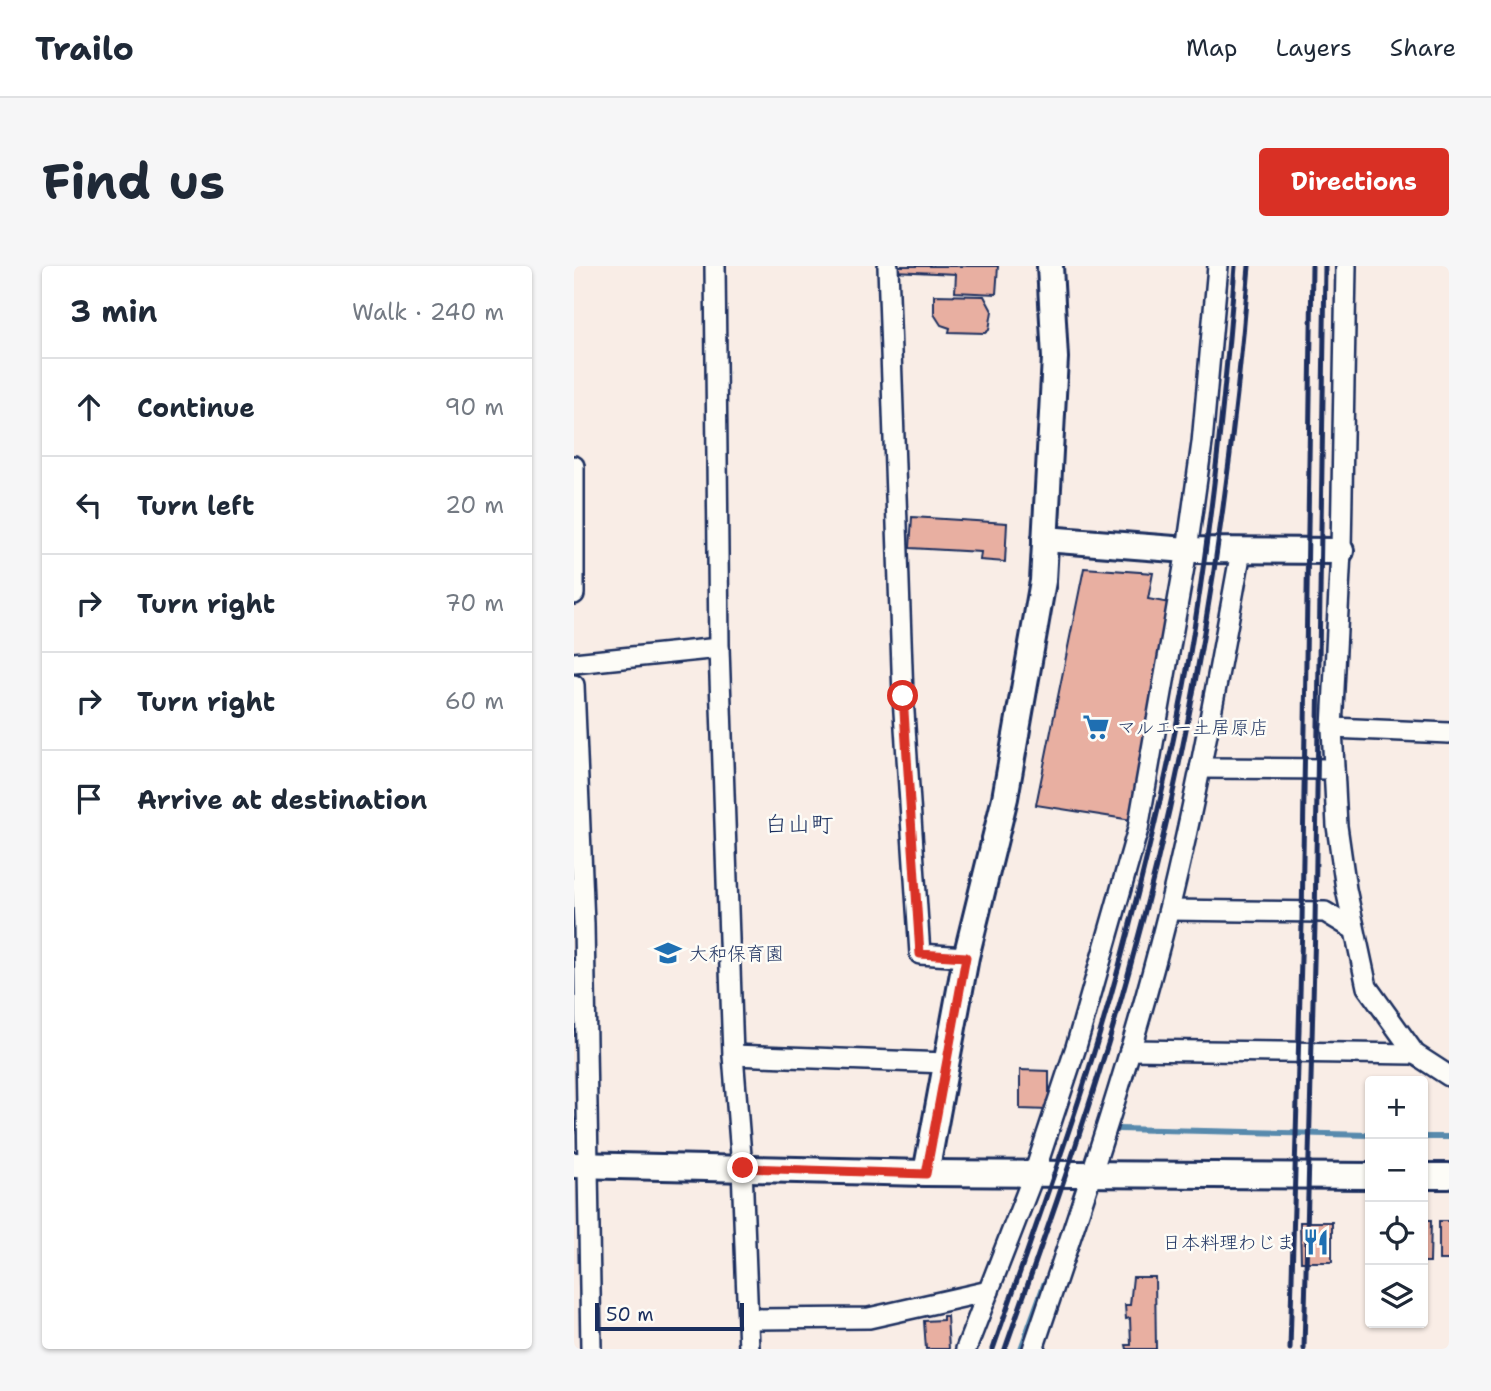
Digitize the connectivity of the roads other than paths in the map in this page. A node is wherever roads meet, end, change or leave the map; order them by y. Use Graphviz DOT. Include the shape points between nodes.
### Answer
graph roads {
  1 [pos="715,266"];
  2 [pos="888,266"];
  3 [pos="1050,266"];
  4 [pos="1219,266"];
  5 [pos="1346,266"];
  6 [pos="574,466"];
  7 [pos="1045,538"];
  8 [pos="1187,550"];
  9 [pos="1241,551"];
  10 [pos="1341,551"];
  11 [pos="574,594"];
  12 [pos="719,648"];
  13 [pos="574,663"];
  14 [pos="574,685"];
  15 [pos="1332,728"];
  16 [pos="1449,733"];
  17 [pos="1200,768"];
  18 [pos="1334,769"];
  19 [pos="1169,910"];
  20 [pos="1353,929"];
  21 [pos="966,957"];
  22 [pos="1130,1050"];
  23 [pos="1415,1054"];
  24 [pos="733,1055"];
  25 [pos="946,1063"];
  26 [pos="1449,1076"];
  27 [pos="580,1165"];
  28 [pos="743,1168"];
  29 [pos="926,1174"];
  30 [pos="1034,1174"];
  31 [pos="1092,1174"];
  32 [pos="1365,1176"];
  33 [pos="1428,1176"];
  34 [pos="1449,1176"];
  35 [pos="989,1291"];
  36 [pos="748,1320"];
  37 [pos="591,1349"];
  38 [pos="749,1349"];
  39 [pos="966,1349"];
  40 [pos="1033,1349"];
  1 -- 12 [label="street"];
  2 -- 21 [label="street" via="903,696 920,954"];
  3 -- 7 [label="street" via="1055,358"];
  4 -- 8 [label="street"];
  5 -- 10 [label="street"];
  6 -- 11 [label="street"];
  7 -- 8 [label="street"];
  7 -- 21 [label="street" via="1043,582 1004,798"];
  8 -- 9 [label="street"];
  8 -- 30 [label="street" via="1138,829 1076,1047"];
  9 -- 10 [label="street"];
  9 -- 17 [label="street"];
  10 -- 15 [label="street"];
  12 -- 13 [label="street"];
  12 -- 24 [label="street"];
  14 -- 27 [label="street" via="584,924"];
  15 -- 16 [label="street"];
  15 -- 18 [label="street"];
  17 -- 18 [label="street"];
  17 -- 19 [label="street"];
  18 -- 20 [label="street" via="1337,826"];
  19 -- 20 [label="street" via="1325,912"];
  19 -- 22 [label="street"];
  20 -- 23 [label="street" via="1367,986"];
  21 -- 25 [label="street"];
  22 -- 23 [label="street"];
  22 -- 31 [label="street"];
  23 -- 26 [label="street"];
  24 -- 25 [label="street"];
  24 -- 28 [label="street"];
  25 -- 29 [label="street"];
  27 -- 28 [label="street"];
  27 -- 37 [label="street"];
  28 -- 29 [label="street"];
  28 -- 36 [label="street"];
  29 -- 30 [label="street"];
  30 -- 31 [label="street"];
  30 -- 35 [label="street"];
  31 -- 32 [label="street"];
  31 -- 40 [label="street"];
  33 -- 34 [label="street"];
  35 -- 36 [label="street" via="869,1318"];
  35 -- 39 [label="street"];
  36 -- 38 [label="street"];
}
